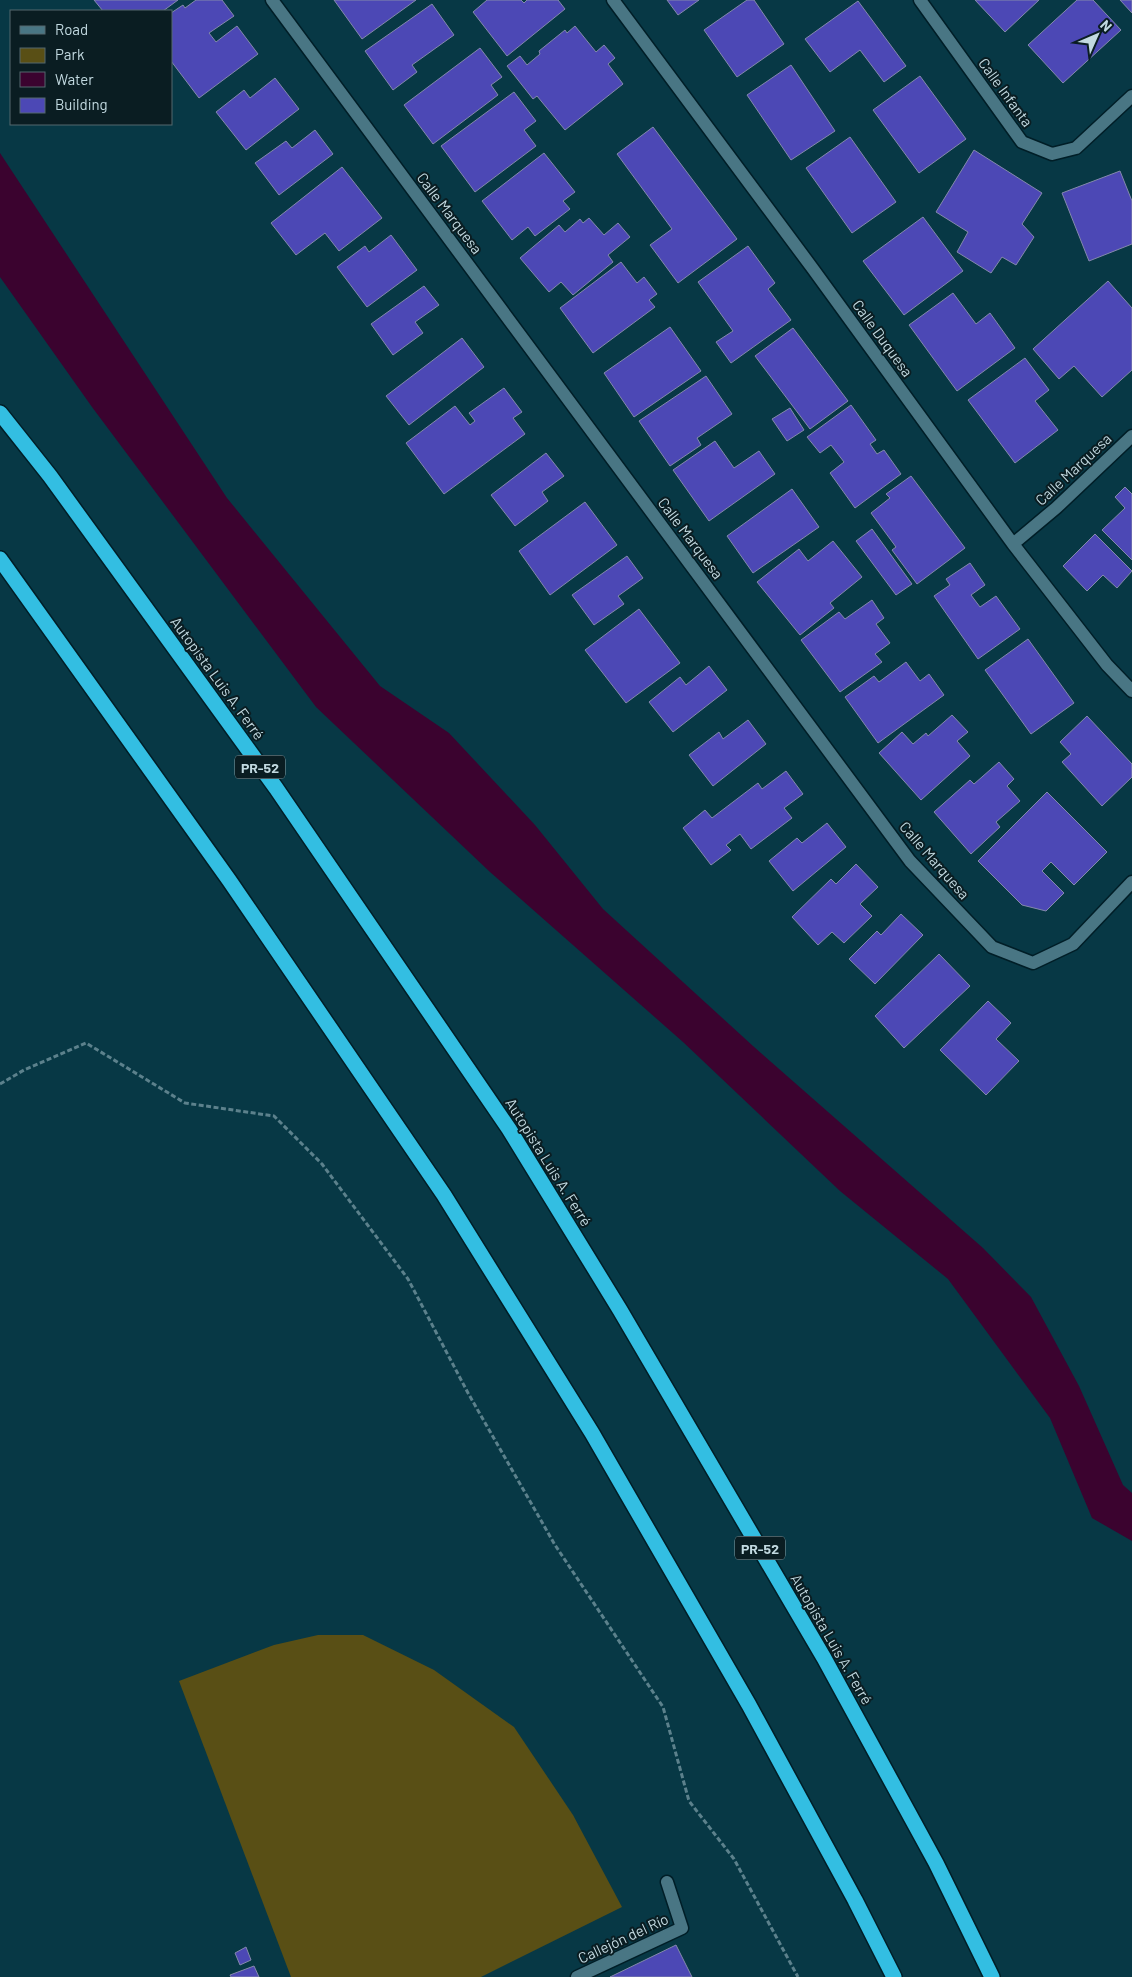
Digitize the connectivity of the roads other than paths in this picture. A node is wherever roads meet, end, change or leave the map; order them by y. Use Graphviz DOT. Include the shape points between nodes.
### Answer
graph roads {
  1 [pos="272,0"];
  2 [pos="612,0"];
  3 [pos="920,0"];
  4 [pos="1132,96"];
  5 [pos="0,413"];
  6 [pos="1132,436"];
  7 [pos="1013,544"];
  8 [pos="0,559"];
  9 [pos="1132,692"];
  10 [pos="1132,882"];
  11 [pos="666,1882"];
  12 [pos="577,1977"];
  13 [pos="894,1977"];
  14 [pos="992,1977"];
  1 -- 10 [label="street, Calle Marquesa" via="910,861 992,947 1033,963 1073,944"];
  2 -- 7 [label="street, Calle Duquesa"];
  3 -- 4 [label="street, Calle Infanta" via="1022,142 1052,154 1076,148"];
  5 -- 14 [label="highway, Autopista Luis A. Ferré / PR-52" via="50,476 276,788 509,1129 620,1310 824,1658 936,1863"];
  6 -- 7 [label="street, Calle Marquesa"];
  7 -- 9 [label="street, Calle Duquesa" via="1107,665"];
  8 -- 13 [label="highway" via="229,880 444,1195 592,1433 735,1680 856,1900"];
  11 -- 12 [label="street, Callejón del Río" via="682,1928"];
}
